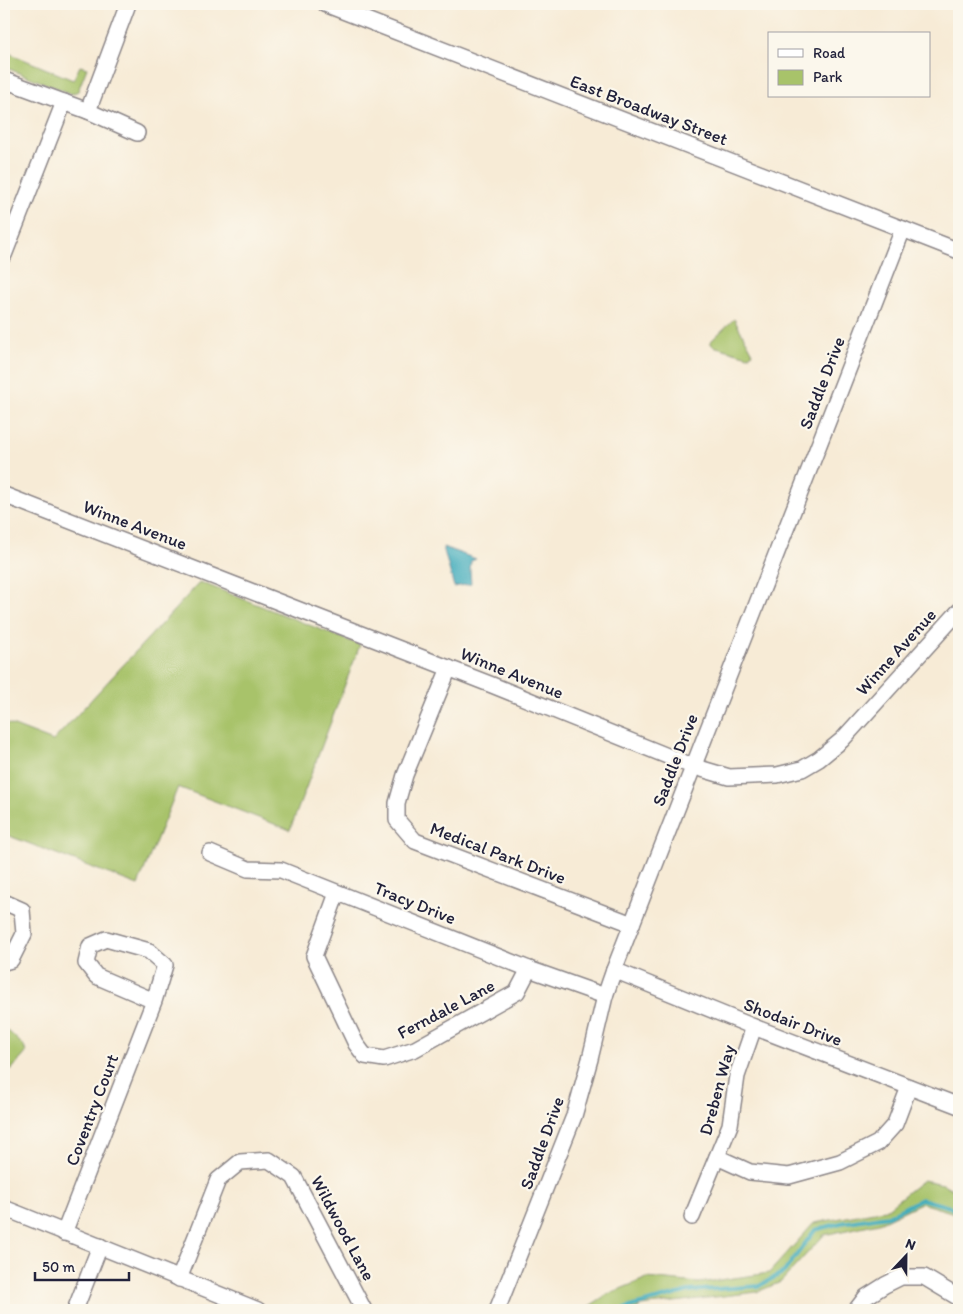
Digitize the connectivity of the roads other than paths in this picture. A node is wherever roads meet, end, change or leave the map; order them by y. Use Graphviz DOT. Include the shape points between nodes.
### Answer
graph roads {
  1 [pos="128,4"];
  2 [pos="325,4"];
  3 [pos="4,80"];
  4 [pos="64,102"];
  5 [pos="88,111"];
  6 [pos="137,133"];
  7 [pos="903,230"];
  8 [pos="959,252"];
  9 [pos="4,256"];
  10 [pos="4,495"];
  11 [pos="959,611"];
  12 [pos="449,668"];
  13 [pos="692,766"];
  14 [pos="210,853"];
  15 [pos="337,893"];
  16 [pos="4,902"];
  17 [pos="632,924"];
  18 [pos="4,962"];
  19 [pos="529,969"];
  20 [pos="614,970"];
  21 [pos="605,996"];
  22 [pos="154,1001"];
  23 [pos="754,1027"];
  24 [pos="909,1087"];
  25 [pos="959,1106"];
  26 [pos="717,1157"];
  27 [pos="4,1208"];
  28 [pos="692,1217"];
  29 [pos="64,1233"];
  30 [pos="100,1246"];
  31 [pos="179,1279"];
  32 [pos="959,1298"];
  33 [pos="75,1310"];
  34 [pos="258,1310"];
  35 [pos="364,1310"];
  36 [pos="498,1310"];
  37 [pos="856,1310"];
  1 -- 5 [label="street"];
  2 -- 7 [label="street, East Broadway Street"];
  3 -- 4 [label="street"];
  4 -- 5 [label="street"];
  4 -- 9 [label="street"];
  5 -- 6 [label="street"];
  7 -- 8 [label="street, East Broadway Street"];
  7 -- 13 [label="street, Saddle Drive"];
  10 -- 12 [label="street, Winne Avenue"];
  11 -- 13 [label="street, Winne Avenue" via="842,740 802,769 760,777 729,777"];
  12 -- 13 [label="street, Winne Avenue"];
  12 -- 17 [label="street, Medical Park Drive" via="405,775 397,803 397,820 415,841"];
  13 -- 17 [label="street, Saddle Drive"];
  14 -- 15 [label="street, Tracy Drive" via="248,869 281,870"];
  15 -- 19 [label="street, Tracy Drive"];
  15 -- 19 [label="street, Ferndale Lane" via="314,956 356,1044 365,1056 384,1059 415,1049 517,992"];
  16 -- 18 [label="street" via="22,910 24,934 10,960"];
  17 -- 20 [label="street, Saddle Drive"];
  19 -- 21 [label="street, Tracy Drive"];
  20 -- 21 [label="street, Saddle Drive"];
  20 -- 23 [label="street, Shodair Drive"];
  21 -- 36 [label="street, Saddle Drive" via="574,1116"];
  22 -- 22 [label="street, Coventry Court" via="166,965 149,951 106,939 90,946 86,963 96,976"];
  22 -- 29 [label="street, Coventry Court"];
  23 -- 24 [label="street, Shodair Drive"];
  23 -- 26 [label="street, Dreben Way" via="737,1076 730,1125"];
  24 -- 25 [label="street, Shodair Drive"];
  24 -- 26 [label="street" via="895,1124 878,1143 840,1162 790,1176 750,1172"];
  26 -- 28 [label="street, Dreben Way"];
  27 -- 29 [label="street"];
  29 -- 30 [label="street"];
  30 -- 31 [label="street"];
  30 -- 33 [label="street"];
  31 -- 34 [label="street"];
  31 -- 35 [label="street, Wildwood Lane" via="218,1180 240,1162 269,1160 294,1176"];
  32 -- 37 [label="street" via="924,1277 900,1277 866,1297"];
}
